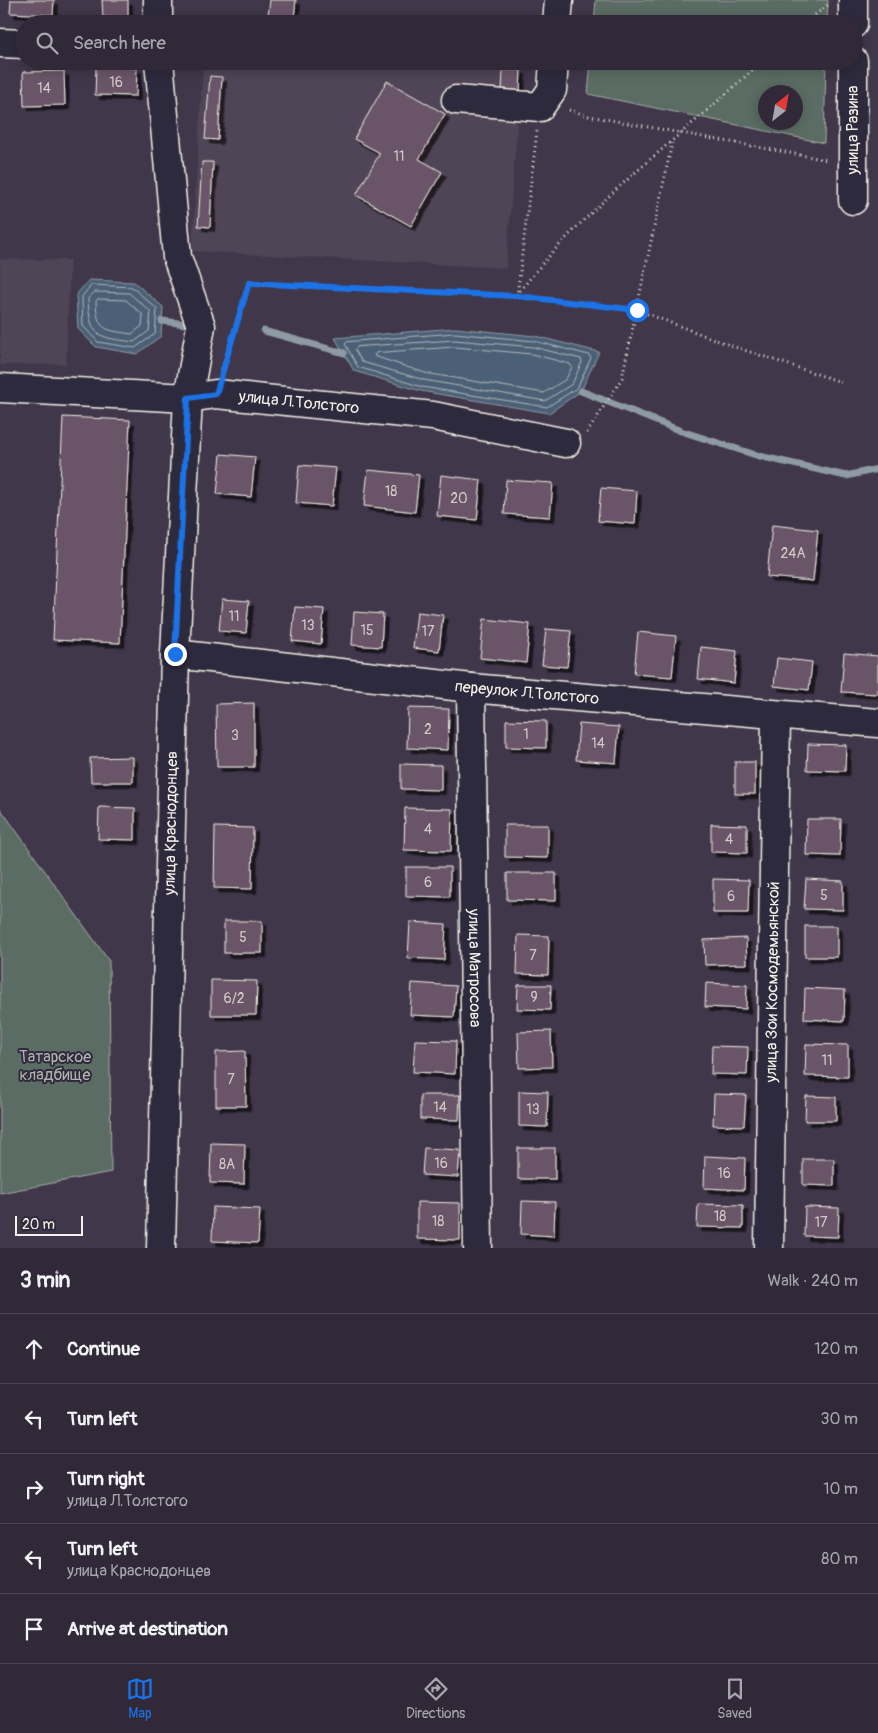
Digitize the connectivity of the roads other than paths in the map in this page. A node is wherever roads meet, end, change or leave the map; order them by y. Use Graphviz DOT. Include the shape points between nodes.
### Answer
graph roads {
  1 [pos="158,0"];
  2 [pos="559,0"];
  3 [pos="853,0"];
  4 [pos="158,15"];
  5 [pos="558,15"];
  6 [pos="853,15"];
  7 [pos="0,43"];
  8 [pos="15,44"];
  9 [pos="160,70"];
  10 [pos="553,70"];
  11 [pos="853,70"];
  12 [pos="456,100"];
  13 [pos="853,200"];
  14 [pos="0,388"];
  15 [pos="188,398"];
  16 [pos="566,443"];
  17 [pos="175,654"];
  18 [pos="471,688"];
  19 [pos="776,715"];
  20 [pos="878,723"];
  21 [pos="161,1248"];
  22 [pos="478,1248"];
  23 [pos="769,1248"];
  1 -- 4 [label="street"];
  2 -- 5 [label="street"];
  3 -- 6 [label="street"];
  7 -- 8 [label="street"];
  9 -- 15 [label="street, улица Краснодонцев" via="177,256 201,326"];
  10 -- 12 [label="street" via="552,90 540,107"];
  11 -- 13 [label="street, улица Разина"];
  14 -- 15 [label="street, улица Л.Толстого"];
  15 -- 16 [label="street, улица Л.Толстого" via="216,394 433,416"];
  15 -- 17 [label="street, улица Краснодонцев"];
  17 -- 18 [label="street, переулок Л.Толстого"];
  17 -- 21 [label="street, улица Краснодонцев"];
  18 -- 19 [label="street, переулок Л.Толстого"];
  18 -- 22 [label="street, улица Матросова"];
  19 -- 20 [label="street, переулок Л.Толстого"];
  19 -- 23 [label="street, улица Зои Космодемьянской"];
}
